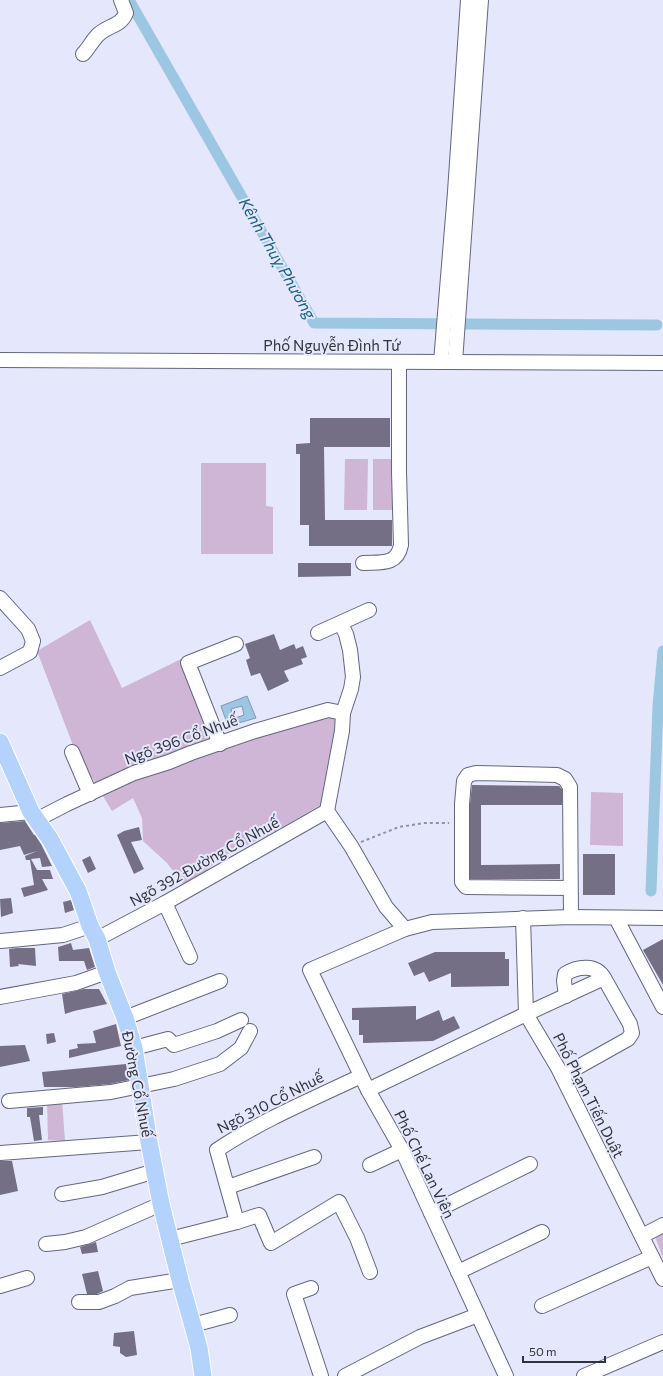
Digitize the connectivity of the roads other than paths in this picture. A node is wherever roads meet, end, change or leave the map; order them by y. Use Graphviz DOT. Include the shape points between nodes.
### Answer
graph roads {
  1 [pos="121,0"];
  2 [pos="468,0"];
  3 [pos="481,0"];
  4 [pos="83,54"];
  5 [pos="0,360"];
  6 [pos="399,362"];
  7 [pos="441,362"];
  8 [pos="455,362"];
  9 [pos="663,362"];
  10 [pos="363,563"];
  11 [pos="0,598"];
  12 [pos="369,610"];
  13 [pos="341,624"];
  14 [pos="318,633"];
  15 [pos="236,644"];
  16 [pos="0,668"];
  17 [pos="343,713"];
  18 [pos="0,742"];
  19 [pos="220,744"];
  20 [pos="72,752"];
  21 [pos="90,794"];
  22 [pos="327,811"];
  23 [pos="0,815"];
  24 [pos="34,816"];
  25 [pos="570,888"];
  26 [pos="165,903"];
  27 [pos="571,917"];
  28 [pos="523,918"];
  29 [pos="616,918"];
  30 [pos="663,918"];
  31 [pos="405,929"];
  32 [pos="94,932"];
  33 [pos="1,941"];
  34 [pos="190,957"];
  35 [pos="107,972"];
  36 [pos="604,978"];
  37 [pos="220,981"];
  38 [pos="0,996"];
  39 [pos="566,996"];
  40 [pos="663,1007"];
  41 [pos="526,1014"];
  42 [pos="125,1018"];
  43 [pos="134,1048"];
  44 [pos="361,1076"];
  45 [pos="562,1076"];
  46 [pos="140,1086"];
  47 [pos="368,1090"];
  48 [pos="9,1101"];
  49 [pos="149,1142"];
  50 [pos="402,1150"];
  51 [pos="0,1153"];
  52 [pos="314,1157"];
  53 [pos="370,1164"];
  54 [pos="530,1164"];
  55 [pos="155,1171"];
  56 [pos="228,1187"];
  57 [pos="62,1194"];
  58 [pos="161,1204"];
  59 [pos="431,1213"];
  60 [pos="237,1222"];
  61 [pos="663,1225"];
  62 [pos="542,1232"];
  63 [pos="642,1236"];
  64 [pos="170,1239"];
  65 [pos="46,1244"];
  66 [pos="652,1257"];
  67 [pos="370,1272"];
  68 [pos="458,1272"];
  69 [pos="27,1278"];
  70 [pos="663,1279"];
  71 [pos="180,1280"];
  72 [pos="0,1286"];
  73 [pos="311,1288"];
  74 [pos="78,1302"];
  75 [pos="542,1306"];
  76 [pos="230,1315"];
  77 [pos="478,1315"];
  78 [pos="193,1325"];
  79 [pos="663,1342"];
  80 [pos="203,1376"];
  81 [pos="321,1376"];
  82 [pos="345,1376"];
  83 [pos="506,1376"];
  84 [pos="584,1376"];
  1 -- 4 [label="street" via="126,13 124,18 98,35"];
  2 -- 7 [label="street"];
  3 -- 8 [label="street"];
  5 -- 6 [label="street, Phố Nguyễn Đình Tứ"];
  6 -- 7 [label="street, Phố Nguyễn Đình Tứ"];
  6 -- 10 [label="street" via="400,551 391,560"];
  7 -- 8 [label="street, Phố Nguyễn Đình Tứ"];
  8 -- 9 [label="street, Phố Nguyễn Đình Tứ"];
  11 -- 16 [label="street" via="28,630 33,641 30,652"];
  12 -- 13 [label="street"];
  13 -- 14 [label="street"];
  13 -- 17 [label="street" via="350,650 353,677"];
  15 -- 19 [label="street" via="188,663"];
  17 -- 19 [label="street, Ngõ 396 Cổ Nhuế" via="328,710"];
  17 -- 22 [label="street" via="342,732"];
  18 -- 24 [label="main road, Đường Cổ Nhuế"];
  19 -- 21 [label="street, Ngõ 396 Cổ Nhuế" via="134,773"];
  20 -- 21 [label="street"];
  21 -- 24 [label="street, Ngõ 396 Cổ Nhuế"];
  22 -- 26 [label="street, Ngõ 392 Đường Cổ Nhuế"];
  22 -- 31 [label="street" via="351,846 386,908"];
  23 -- 24 [label="street"];
  24 -- 32 [label="main road, Đường Cổ Nhuế" via="50,839 78,891"];
  25 -- 25 [label="street" via="466,887 462,882 462,804 464,781 468,775 557,775 565,779 570,787"];
  25 -- 27 [label="street"];
  26 -- 32 [label="street, Ngõ 392 Đường Cổ Nhuế"];
  26 -- 34 [label="street"];
  27 -- 28 [label="street"];
  27 -- 29 [label="street"];
  28 -- 31 [label="street" via="432,922"];
  28 -- 41 [label="street, Phố Phạm Tiến Duật"];
  29 -- 30 [label="street"];
  29 -- 40 [label="street"];
  31 -- 44 [label="street, Phố Chế Lan Viên" via="310,970"];
  32 -- 33 [label="street, Ngõ 392 Đường Cổ Nhuế"];
  32 -- 35 [label="main road, Đường Cổ Nhuế"];
  35 -- 38 [label="street" via="76,983"];
  35 -- 42 [label="main road, Đường Cổ Nhuế"];
  36 -- 39 [label="street"];
  36 -- 39 [label="street" via="595,969 572,969 565,974"];
  36 -- 45 [label="street" via="630,1024 632,1033 628,1038"];
  37 -- 42 [label="street"];
  39 -- 41 [label="street"];
  41 -- 45 [label="street, Phố Phạm Tiến Duật"];
  41 -- 47 [label="street"];
  42 -- 43 [label="main road, Đường Cổ Nhuế"];
  43 -- 46 [label="main road, Đường Cổ Nhuế"];
  43 -- 46 [label="street" via="168,1039 174,1045 246,1026 241,1048 220,1064 174,1079"];
  44 -- 47 [label="street, Phố Chế Lan Viên"];
  44 -- 56 [label="street, Ngõ 310 Cổ Nhuế" via="289,1110 217,1150"];
  45 -- 63 [label="street, Phố Phạm Tiến Duật"];
  46 -- 48 [label="street" via="111,1092"];
  46 -- 49 [label="main road, Đường Cổ Nhuế"];
  47 -- 50 [label="street, Phố Chế Lan Viên"];
  49 -- 51 [label="street"];
  49 -- 55 [label="main road, Đường Cổ Nhuế"];
  50 -- 53 [label="street"];
  50 -- 59 [label="street, Phố Chế Lan Viên"];
  52 -- 56 [label="street"];
  54 -- 59 [label="street"];
  55 -- 57 [label="street" via="102,1187"];
  55 -- 58 [label="main road, Đường Cổ Nhuế"];
  56 -- 60 [label="street, Ngõ 310 Cổ Nhuế"];
  58 -- 64 [label="main road, Đường Cổ Nhuế"];
  58 -- 65 [label="street" via="86,1237"];
  59 -- 68 [label="street, Phố Chế Lan Viên"];
  60 -- 64 [label="street"];
  60 -- 67 [label="street" via="259,1215 271,1243 339,1202"];
  61 -- 63 [label="street"];
  62 -- 68 [label="street"];
  63 -- 66 [label="street, Phố Phạm Tiến Duật"];
  64 -- 71 [label="main road, Đường Cổ Nhuế"];
  66 -- 70 [label="street, Phố Phạm Tiến Duật"];
  66 -- 75 [label="street"];
  68 -- 77 [label="street, Phố Chế Lan Viên"];
  69 -- 72 [label="street"];
  71 -- 74 [label="street" via="130,1288 99,1302"];
  71 -- 78 [label="main road, Đường Cổ Nhuế"];
  73 -- 81 [label="street" via="294,1294"];
  76 -- 78 [label="street"];
  77 -- 82 [label="street" via="420,1337"];
  77 -- 83 [label="street, Phố Chế Lan Viên"];
  78 -- 80 [label="main road, Đường Cổ Nhuế"];
  79 -- 84 [label="street"];
}
